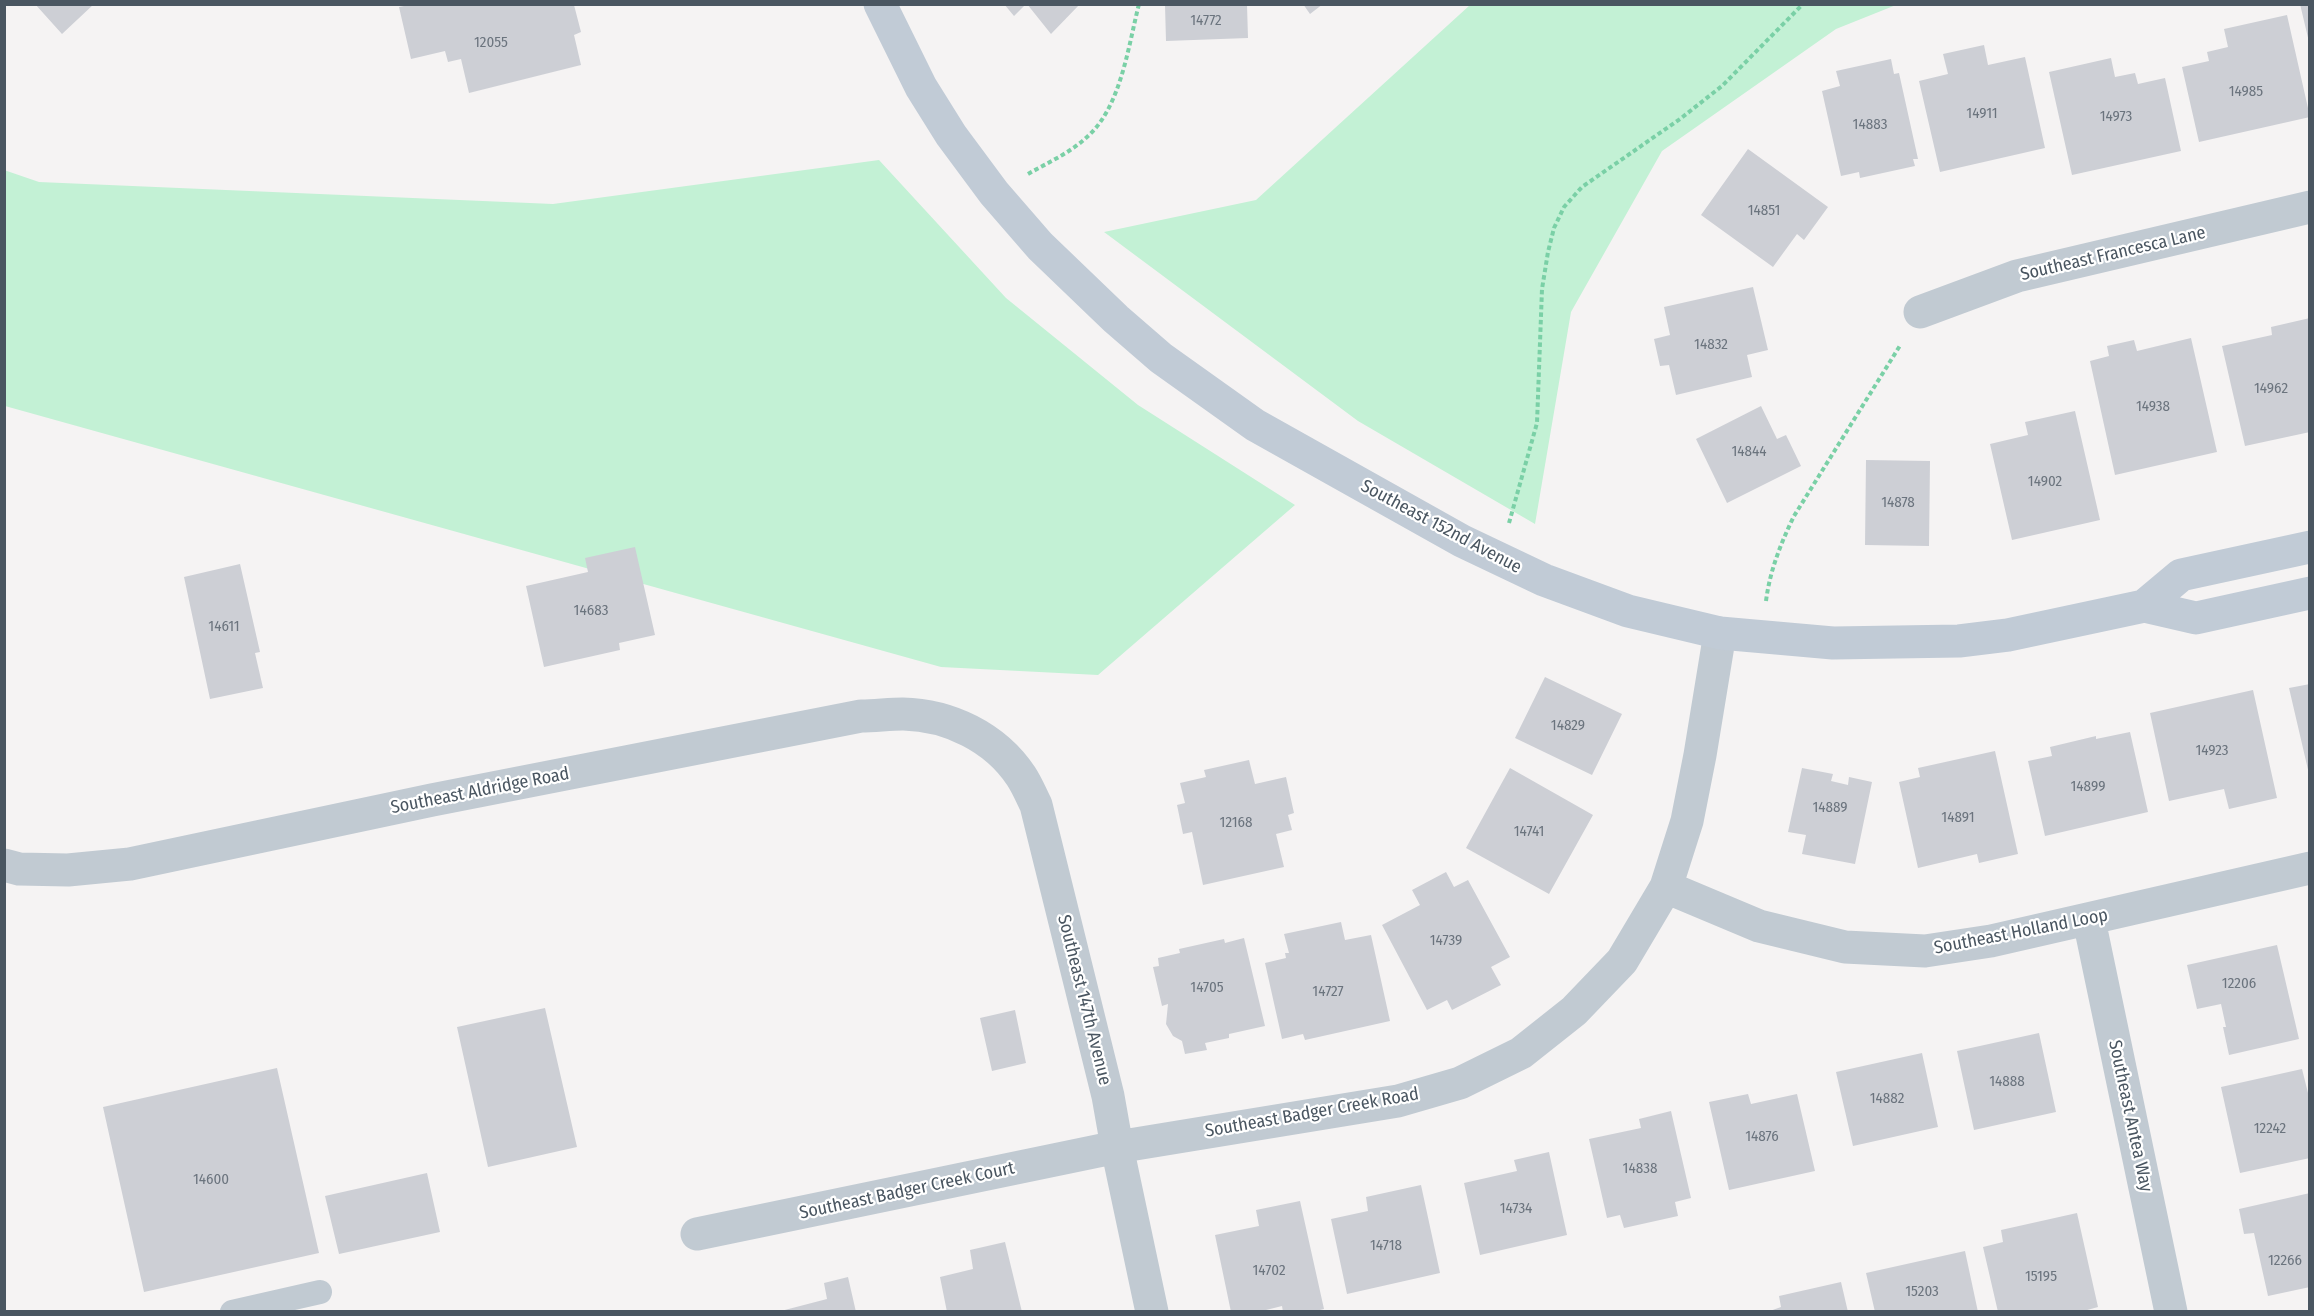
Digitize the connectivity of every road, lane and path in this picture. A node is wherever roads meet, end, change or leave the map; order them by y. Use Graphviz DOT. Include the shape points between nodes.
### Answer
graph roads {
  1 [pos="880,4"];
  2 [pos="1139,4"];
  3 [pos="1803,4"];
  4 [pos="994,193"];
  5 [pos="2310,207"];
  6 [pos="1920,312"];
  7 [pos="2310,547"];
  8 [pos="1499,560"];
  9 [pos="2310,592"];
  10 [pos="2144,606"];
  11 [pos="1720,633"];
  12 [pos="1760,637"];
  13 [pos="956,723"];
  14 [pos="4,865"];
  15 [pos="2310,868"];
  16 [pos="1666,887"];
  17 [pos="2089,920"];
  18 [pos="1117,1147"];
  19 [pos="697,1234"];
  20 [pos="320,1292"];
  21 [pos="232,1311"];
  22 [pos="1152,1311"];
  23 [pos="2172,1311"];
  1 -- 4 [label="main road, Southeast 152nd Avenue" via="921,87"];
  2 -- 4 [label="path" via="1112,102 1099,126 1068,151"];
  3 -- 8 [label="path" via="1722,86 1582,187 1564,207 1554,228 1542,289 1537,423"];
  4 -- 8 [label="main road, Southeast 152nd Avenue" via="1047,253 1116,319 1196,384 1264,430"];
  5 -- 6 [label="street, Southeast Francesca Lane" via="2017,276"];
  6 -- 12 [label="path" via="1794,516 1771,572"];
  7 -- 10 [label="main road, Southeast 152nd Avenue" via="2181,575"];
  8 -- 11 [label="main road, Southeast 152nd Avenue" via="1628,610"];
  9 -- 10 [label="main road, Southeast 152nd Avenue" via="2196,618"];
  10 -- 12 [label="main road, Southeast 152nd Avenue" via="2008,635 1959,641 1833,643"];
  11 -- 12 [label="main road, Southeast 152nd Avenue"];
  11 -- 16 [label="street, Southeast Badger Creek Road" via="1687,821"];
  13 -- 14 [label="street, Southeast Aldridge Road" via="905,714 861,716 130,864 68,870"];
  13 -- 18 [label="street, Southeast 147th Avenue" via="1004,755 1036,804"];
  15 -- 17 [label="street, Southeast Holland Loop"];
  16 -- 17 [label="street, Southeast Holland Loop" via="1759,926 1845,947 1925,951"];
  16 -- 18 [label="street, Southeast Badger Creek Road" via="1622,961 1574,1011 1521,1053 1460,1083 1398,1101"];
  17 -- 23 [label="street, Southeast Antea Way"];
  18 -- 19 [label="street, Southeast Badger Creek Court"];
  18 -- 22 [label="street, Southeast 147th Avenue"];
  20 -- 21 [label="lane"];
}
